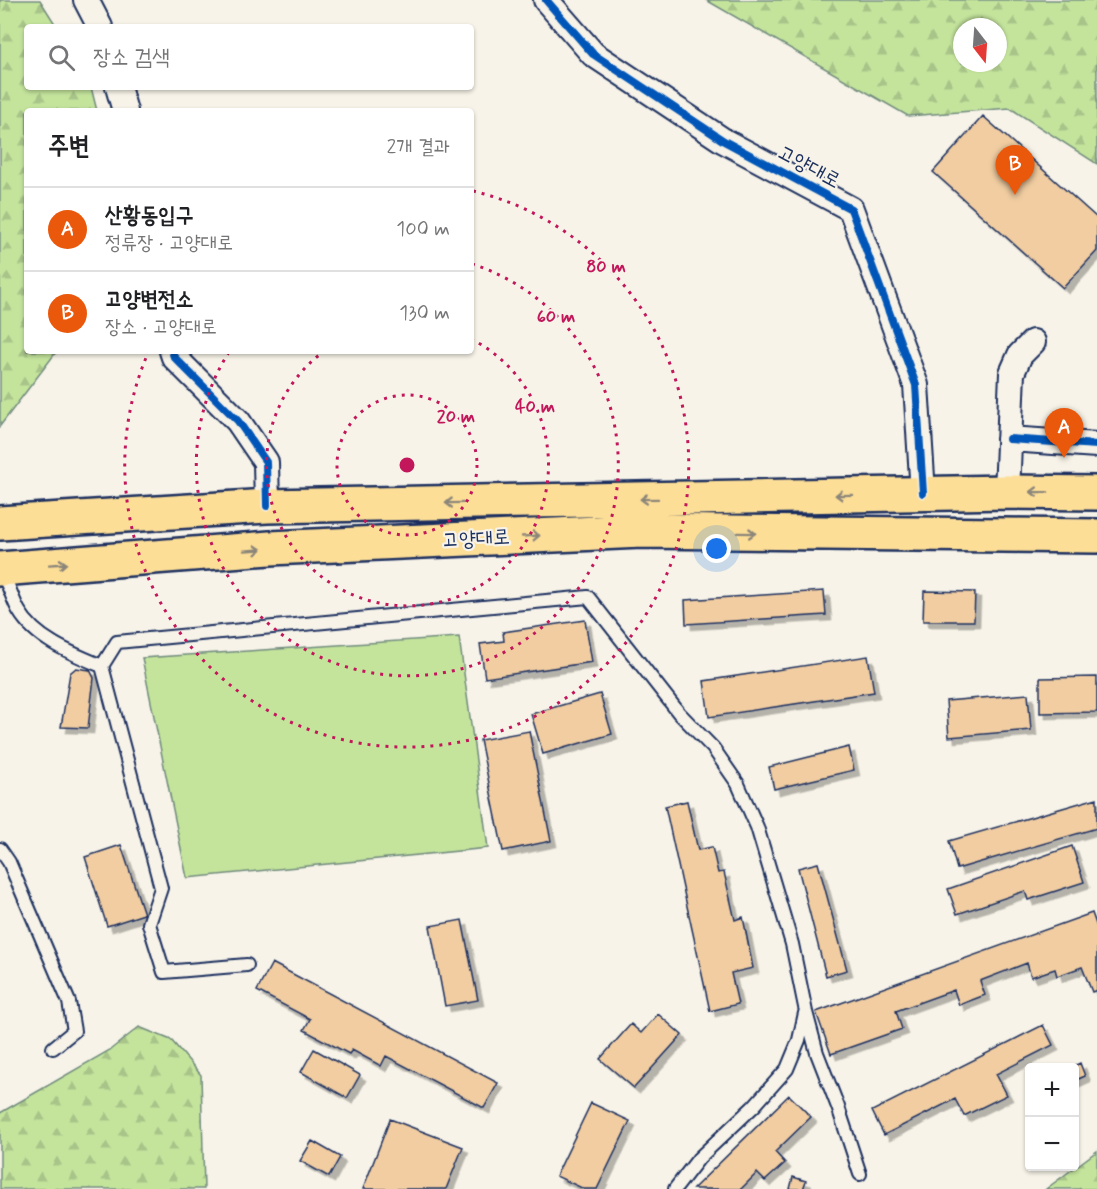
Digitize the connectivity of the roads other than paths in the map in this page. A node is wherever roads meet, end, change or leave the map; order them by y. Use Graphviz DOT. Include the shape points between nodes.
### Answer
graph roads {
  1 [pos="86,0"];
  2 [pos="546,0"];
  3 [pos="98,24"];
  4 [pos="119,90"];
  5 [pos="124,108"];
  6 [pos="1033,342"];
  7 [pos="173,354"];
  8 [pos="1009,439"];
  9 [pos="1097,445"];
  10 [pos="1007,492"];
  11 [pos="923,493"];
  12 [pos="1097,493"];
  13 [pos="267,506"];
  14 [pos="0,523"];
  15 [pos="1097,536"];
  16 [pos="0,571"];
  17 [pos="102,666"];
  18 [pos="0,849"];
  19 [pos="247,965"];
  20 [pos="806,1012"];
  21 [pos="53,1048"];
  22 [pos="860,1174"];
  23 [pos="675,1189"];
  1 -- 3 [label="street"];
  2 -- 11 [label="street, 고양대로" via="593,54 724,141 851,209 916,385"];
  4 -- 5 [label="street"];
  6 -- 8 [label="street" via="1020,355 1012,373"];
  7 -- 13 [label="street" via="238,421 266,462"];
  8 -- 9 [label="street"];
  8 -- 10 [label="street"];
  10 -- 11 [label="main road, 고양대로"];
  12 -- 10 [label="main road, 고양대로, one-way"];
  11 -- 13 [label="main road, 고양대로, one-way"];
  13 -- 14 [label="main road, 고양대로"];
  16 -- 15 [label="main road, 고양대로, one-way" via="270,548 641,531"];
  16 -- 17 [label="lane" via="21,614 40,633 59,648"];
  17 -- 19 [label="lane" via="161,888 149,924 164,972"];
  17 -- 20 [label="lane" via="117,642 588,597 738,784 758,827 792,944"];
  18 -- 21 [label="lane" via="69,1002 74,1030"];
  20 -- 22 [label="lane"];
  20 -- 23 [label="lane" via="800,1040 787,1069 699,1158"];
}
